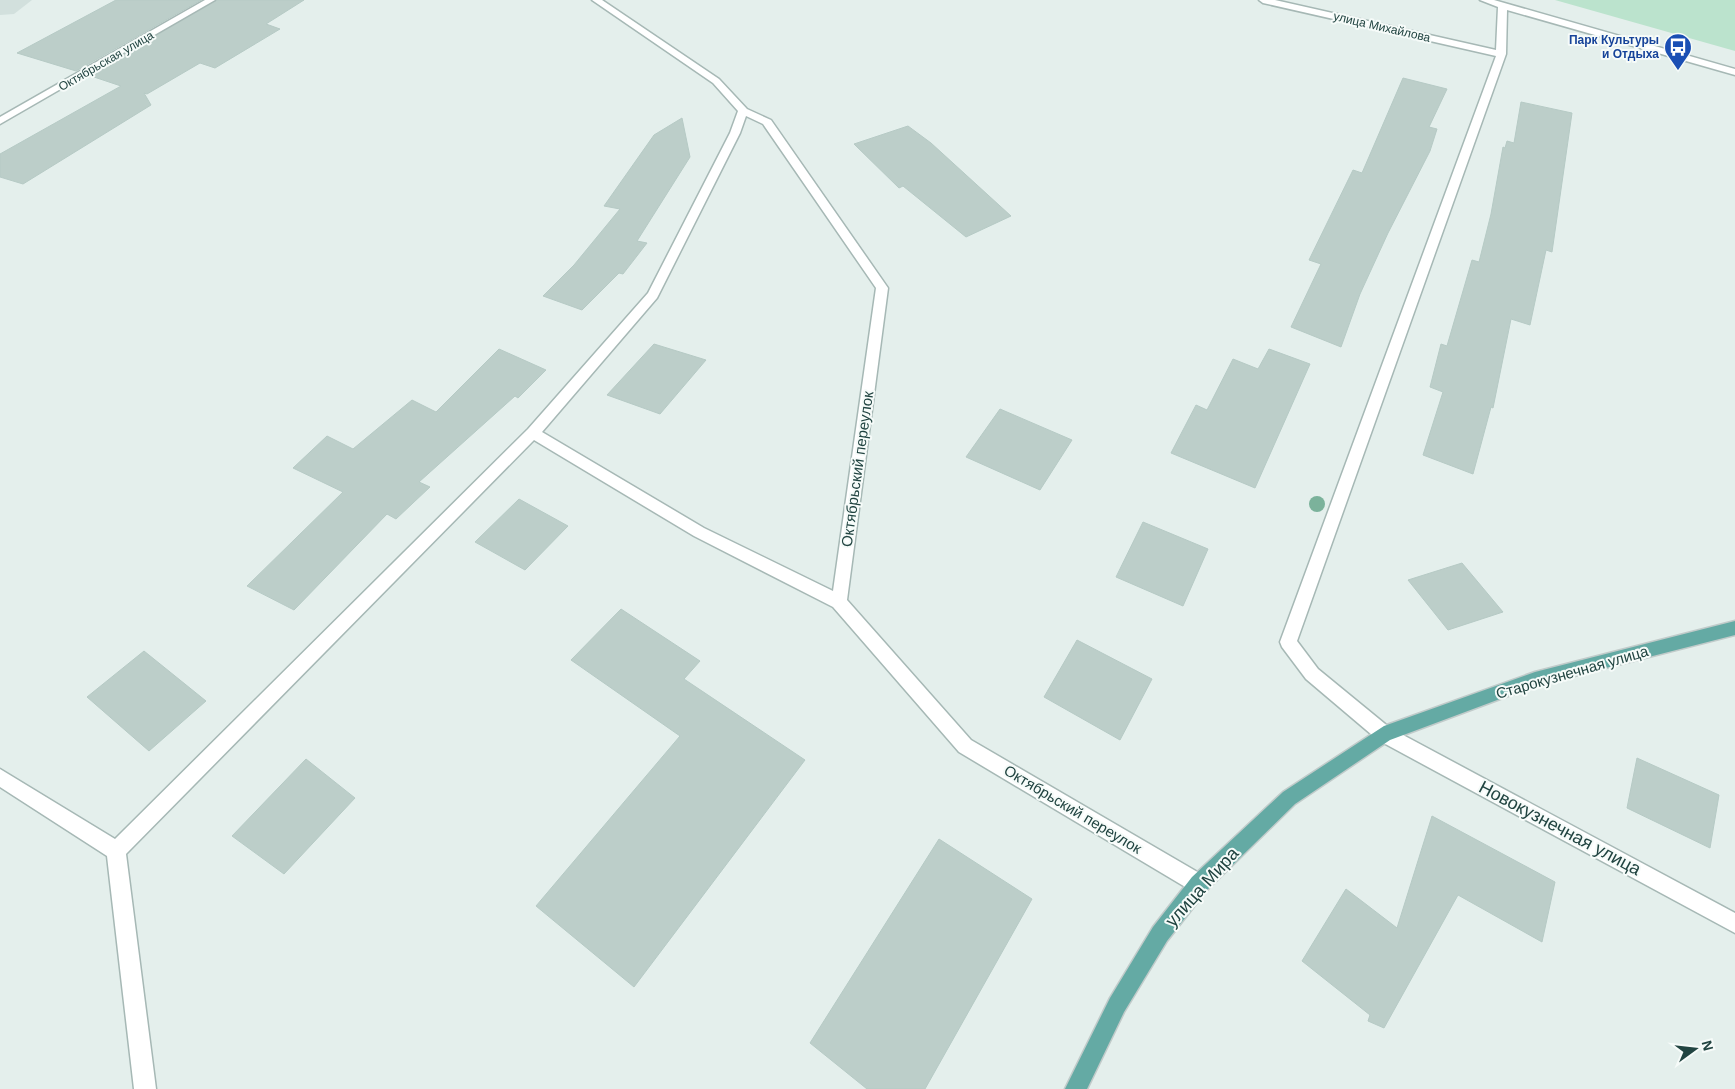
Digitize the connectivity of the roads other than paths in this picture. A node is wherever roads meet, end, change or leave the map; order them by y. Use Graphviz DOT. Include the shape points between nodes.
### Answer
graph roads {
  1 [pos="211,0"];
  2 [pos="596,0"];
  3 [pos="1263,0"];
  4 [pos="1484,0"];
  5 [pos="1503,6"];
  6 [pos="1501,54"];
  7 [pos="1735,72"];
  8 [pos="742,112"];
  9 [pos="0,121"];
  10 [pos="533,433"];
  11 [pos="839,602"];
  12 [pos="1735,628"];
  13 [pos="1384,734"];
  14 [pos="0,777"];
  15 [pos="116,851"];
  16 [pos="1199,884"];
  17 [pos="1735,923"];
  18 [pos="144,1089"];
  19 [pos="1076,1089"];
  1 -- 9 [label="street, Октябрьская улица"];
  2 -- 8 [label="street, Октябрьский переулок" via="716,81"];
  3 -- 6 [label="street, улица Михайлова"];
  4 -- 5 [label="street"];
  5 -- 6 [label="street"];
  5 -- 7 [label="street"];
  6 -- 13 [label="street, Новокузнечная улица" via="1288,642 1312,674"];
  8 -- 10 [label="street" via="653,295"];
  8 -- 11 [label="street, Октябрьский переулок" via="767,122 882,288"];
  10 -- 11 [label="street" via="699,532"];
  10 -- 15 [label="street"];
  11 -- 16 [label="street, Октябрьский переулок" via="965,746"];
  12 -- 13 [label="main road, Старокузнечная улица" via="1535,679"];
  13 -- 16 [label="main road, улица Мира" via="1289,798"];
  13 -- 17 [label="street, Новокузнечная улица"];
  14 -- 15 [label="street"];
  15 -- 18 [label="street"];
  16 -- 19 [label="main road, улица Мира" via="1160,934 1117,1004"];
}
